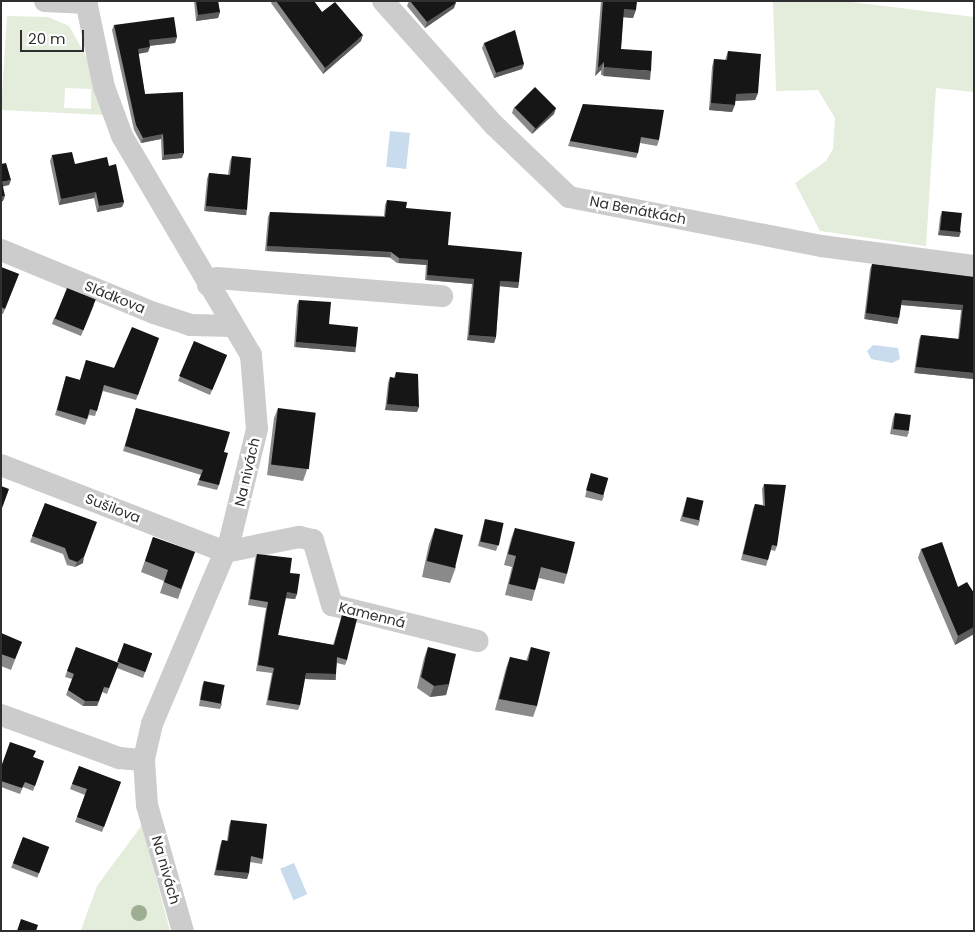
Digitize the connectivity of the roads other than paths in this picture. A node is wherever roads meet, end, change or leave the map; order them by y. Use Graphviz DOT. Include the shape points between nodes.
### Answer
graph roads {
  1 [pos="45,1"];
  2 [pos="383,1"];
  3 [pos="86,2"];
  4 [pos="1,250"];
  5 [pos="974,266"];
  6 [pos="208,285"];
  7 [pos="442,296"];
  8 [pos="233,326"];
  9 [pos="1,465"];
  10 [pos="226,552"];
  11 [pos="478,641"];
  12 [pos="1,715"];
  13 [pos="144,760"];
  14 [pos="183,931"];
  1 -- 3 [label="street"];
  2 -- 5 [label="street, Na Benátkách" via="494,125 569,197 821,246"];
  3 -- 6 [label="street, Na nivách" via="104,87 122,136"];
  4 -- 8 [label="street, Sládkova" via="154,313 190,324"];
  6 -- 7 [label="street" via="217,278"];
  6 -- 8 [label="street, Na nivách"];
  8 -- 10 [label="street, Na nivách" via="251,355 257,429"];
  9 -- 10 [label="street, Sušilova"];
  10 -- 11 [label="street, Kamenná" via="299,537 313,540 332,605"];
  10 -- 13 [label="street, Na nivách" via="152,724"];
  12 -- 13 [label="street" via="119,758"];
  13 -- 14 [label="street, Na nivách" via="147,804"];
}
